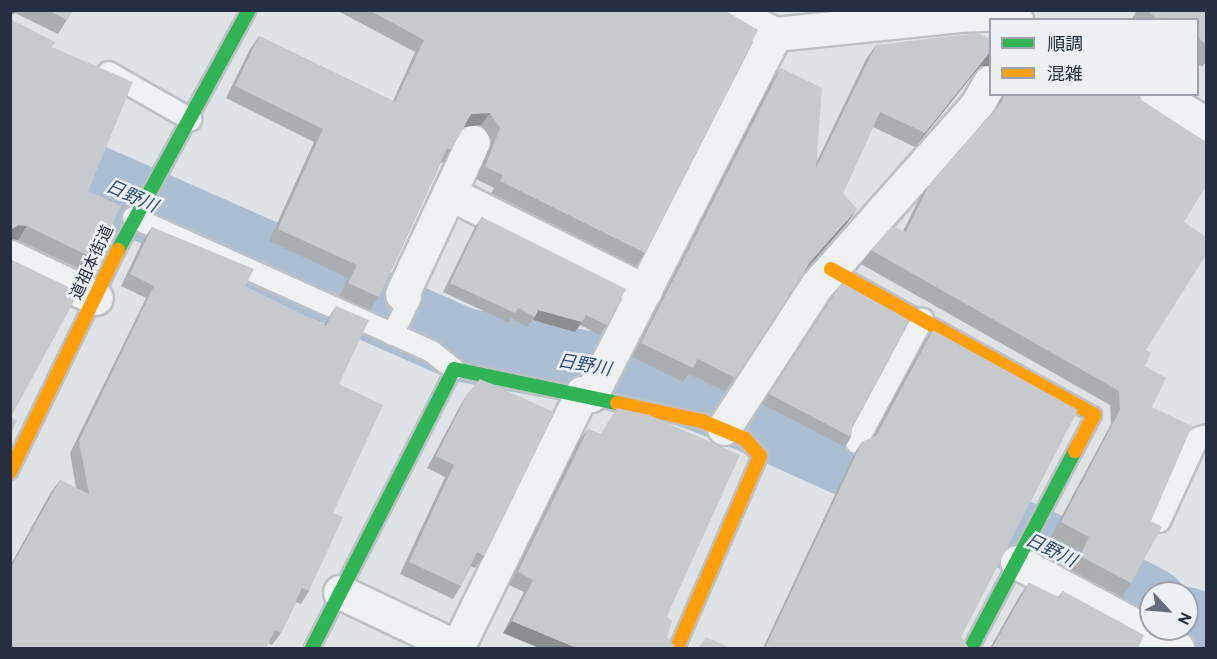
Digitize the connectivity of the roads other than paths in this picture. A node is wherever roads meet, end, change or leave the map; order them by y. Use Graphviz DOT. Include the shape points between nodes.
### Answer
graph roads {
  1 [pos="249,10"];
  2 [pos="727,10"];
  3 [pos="959,13"];
  4 [pos="1012,18"];
  5 [pos="775,34"];
  6 [pos="88,63"];
  7 [pos="989,84"];
  8 [pos="1159,96"];
  9 [pos="190,119"];
  10 [pos="1206,124"];
  11 [pos="473,142"];
  12 [pos="449,193"];
  13 [pos="132,220"];
  14 [pos="10,257"];
  15 [pos="831,269"];
  16 [pos="645,291"];
  17 [pos="96,298"];
  18 [pos="405,298"];
  19 [pos="922,319"];
  20 [pos="393,332"];
  21 [pos="454,369"];
  22 [pos="586,394"];
  23 [pos="726,424"];
  24 [pos="1206,435"];
  25 [pos="856,442"];
  26 [pos="10,472"];
  27 [pos="1159,521"];
  28 [pos="1021,556"];
  29 [pos="340,592"];
  30 [pos="312,648"];
  31 [pos="458,648"];
  32 [pos="677,648"];
  33 [pos="971,648"];
  34 [pos="1177,648"];
  1 -- 9 [label="street, 道祖本街道"];
  2 -- 5 [label="street"];
  3 -- 4 [label="street" via="1002,13"];
  3 -- 5 [label="street"];
  5 -- 16 [label="street"];
  6 -- 9 [label="lane"];
  7 -- 15 [label="street" via="976,106"];
  8 -- 10 [label="street"];
  9 -- 13 [label="street, 道祖本街道"];
  11 -- 12 [label="street"];
  12 -- 16 [label="street"];
  12 -- 18 [label="street"];
  13 -- 17 [label="street, 道祖本街道"];
  13 -- 20 [label="lane"];
  14 -- 17 [label="street"];
  15 -- 19 [label="street"];
  15 -- 23 [label="street"];
  16 -- 22 [label="street"];
  17 -- 26 [label="street, 道祖本街道"];
  18 -- 20 [label="lane"];
  19 -- 25 [label="lane"];
  19 -- 28 [label="street" via="1094,415"];
  20 -- 21 [label="lane" via="431,351"];
  21 -- 22 [label="street"];
  21 -- 29 [label="street"];
  22 -- 23 [label="street"];
  22 -- 31 [label="street"];
  23 -- 32 [label="street" via="760,456"];
  24 -- 27 [label="lane" via="1197,438"];
  28 -- 33 [label="street"];
  28 -- 34 [label="street"];
  29 -- 30 [label="street"];
  29 -- 31 [label="street"];
}
